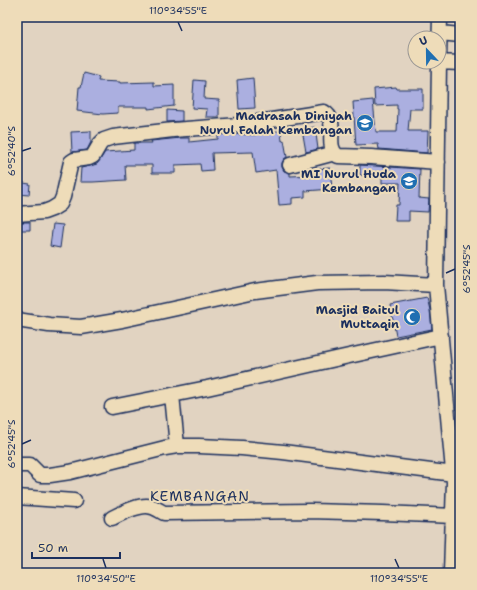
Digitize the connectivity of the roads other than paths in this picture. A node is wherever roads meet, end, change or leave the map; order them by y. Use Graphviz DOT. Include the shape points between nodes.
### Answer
graph roads {
  1 [pos="440,17"];
  2 [pos="440,30"];
  3 [pos="460,35"];
  4 [pos="447,44"];
  5 [pos="447,55"];
  6 [pos="460,63"];
  7 [pos="439,70"];
  8 [pos="334,153"];
  9 [pos="438,162"];
  10 [pos="290,165"];
  11 [pos="17,214"];
  12 [pos="436,285"];
  13 [pos="17,320"];
  14 [pos="441,336"];
  15 [pos="172,395"];
  16 [pos="112,407"];
  17 [pos="177,446"];
  18 [pos="17,465"];
  19 [pos="454,474"];
  20 [pos="17,497"];
  21 [pos="74,501"];
  22 [pos="454,516"];
  23 [pos="112,518"];
  24 [pos="451,573"];
  1 -- 2 [label="street"];
  3 -- 4 [label="street"];
  5 -- 6 [label="street"];
  7 -- 9 [label="street"];
  8 -- 9 [label="street" via="338,156"];
  8 -- 10 [label="street"];
  8 -- 11 [label="street" via="331,120 324,112 239,125 113,137 104,140 93,156 71,162 60,204 44,212"];
  9 -- 12 [label="street"];
  12 -- 13 [label="street" via="384,282 317,283 255,291 122,320 81,326"];
  12 -- 14 [label="street"];
  14 -- 15 [label="street"];
  14 -- 19 [label="street"];
  15 -- 16 [label="street"];
  15 -- 17 [label="street"];
  17 -- 18 [label="street" via="50,476 40,475 30,465"];
  17 -- 19 [label="street" via="276,451"];
  19 -- 22 [label="street"];
  20 -- 21 [label="street"];
  22 -- 23 [label="street" via="310,511 164,513 152,506 144,506"];
  22 -- 24 [label="street"];
}
